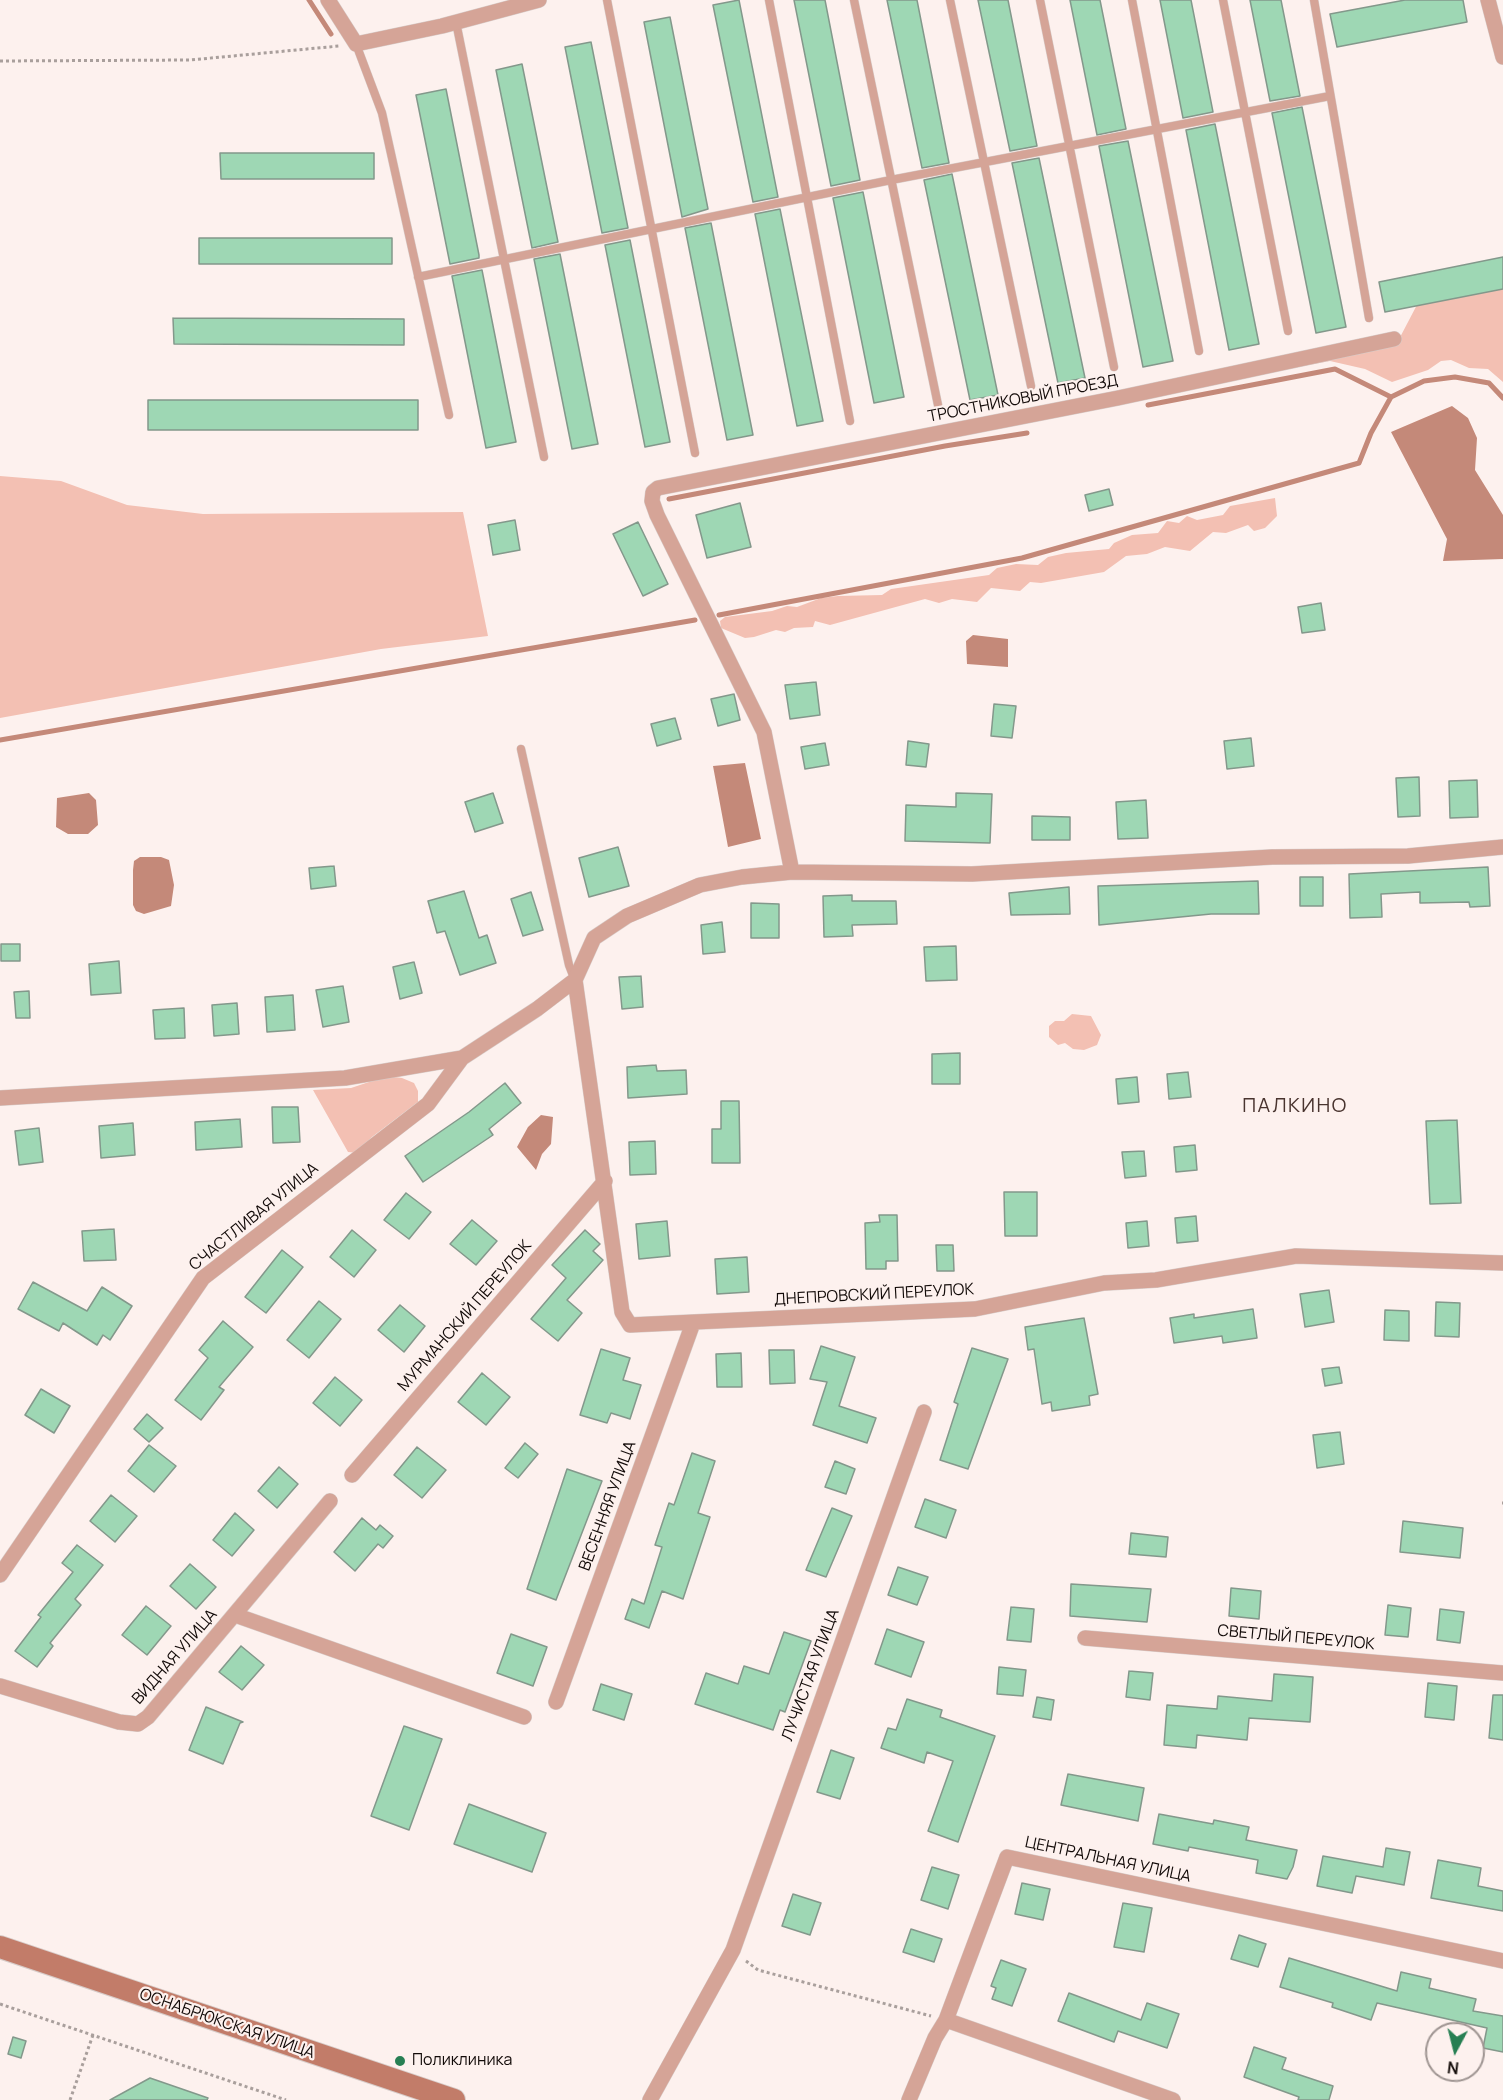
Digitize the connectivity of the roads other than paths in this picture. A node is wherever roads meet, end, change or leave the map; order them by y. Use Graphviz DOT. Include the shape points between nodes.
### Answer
graph roads {
  1 [pos="328,0"];
  2 [pos="539,0"];
  3 [pos="607,0"];
  4 [pos="769,0"];
  5 [pos="854,0"];
  6 [pos="951,0"];
  7 [pos="1040,0"];
  8 [pos="1131,0"];
  9 [pos="1223,0"];
  10 [pos="1314,0"];
  11 [pos="1488,0"];
  12 [pos="456,22"];
  13 [pos="356,44"];
  14 [pos="1503,57"];
  15 [pos="1330,96"];
  16 [pos="1245,112"];
  17 [pos="1156,128"];
  18 [pos="1070,147"];
  19 [pos="984,162"];
  20 [pos="891,180"];
  21 [pos="807,198"];
  22 [pos="652,231"];
  23 [pos="505,260"];
  24 [pos="418,277"];
  25 [pos="1369,318"];
  26 [pos="1287,331"];
  27 [pos="1394,339"];
  28 [pos="1199,351"];
  29 [pos="1114,367"];
  30 [pos="1031,386"];
  31 [pos="938,405"];
  32 [pos="449,415"];
  33 [pos="850,421"];
  34 [pos="695,453"];
  35 [pos="544,457"];
  36 [pos="521,749"];
  37 [pos="1503,847"];
  38 [pos="792,872"];
  39 [pos="575,980"];
  40 [pos="462,1058"];
  41 [pos="0,1098"];
  42 [pos="605,1181"];
  43 [pos="1503,1263"];
  44 [pos="693,1323"];
  45 [pos="924,1412"];
  46 [pos="351,1475"];
  47 [pos="330,1501"];
  48 [pos="0,1575"];
  49 [pos="235,1614"];
  50 [pos="1085,1638"];
  51 [pos="1503,1673"];
  52 [pos="0,1686"];
  53 [pos="556,1702"];
  54 [pos="524,1717"];
  55 [pos="0,1947"];
  56 [pos="1503,1961"];
  57 [pos="946,2020"];
  58 [pos="454,2100"];
  59 [pos="650,2100"];
  60 [pos="909,2100"];
  61 [pos="1173,2100"];
  1 -- 13 [label="street"];
  2 -- 12 [label="street"];
  3 -- 22 [label="lane"];
  4 -- 21 [label="lane"];
  5 -- 20 [label="lane"];
  6 -- 19 [label="lane"];
  7 -- 18 [label="lane"];
  8 -- 17 [label="lane"];
  9 -- 16 [label="lane"];
  10 -- 15 [label="lane"];
  11 -- 14 [label="street"];
  12 -- 13 [label="street"];
  12 -- 23 [label="lane"];
  13 -- 24 [label="lane" via="382,113"];
  15 -- 16 [label="lane"];
  15 -- 25 [label="lane"];
  16 -- 17 [label="lane"];
  16 -- 26 [label="lane"];
  17 -- 18 [label="lane"];
  17 -- 28 [label="lane"];
  18 -- 19 [label="lane"];
  18 -- 29 [label="lane"];
  19 -- 20 [label="lane"];
  19 -- 30 [label="lane"];
  20 -- 21 [label="lane"];
  20 -- 31 [label="lane"];
  21 -- 22 [label="lane"];
  21 -- 33 [label="lane"];
  22 -- 23 [label="lane"];
  22 -- 34 [label="lane"];
  23 -- 24 [label="lane"];
  23 -- 35 [label="lane"];
  24 -- 32 [label="lane"];
  27 -- 38 [label="street, ТРОСТНИКОВЫЙ ПРОЕЗД" via="1118,398 658,488 652,501 657,515 764,732"];
  36 -- 39 [label="lane"];
  37 -- 38 [label="street" via="1408,856 1272,857 972,874"];
  38 -- 39 [label="street" via="742,876 700,885 627,916 594,938"];
  39 -- 40 [label="street, СЧАСТЛИВАЯ УЛИЦА" via="537,1010"];
  39 -- 42 [label="street, ДНЕПРОВСКИЙ ПЕРЕУЛОК"];
  40 -- 41 [label="street" via="345,1078"];
  40 -- 48 [label="street, СЧАСТЛИВАЯ УЛИЦА" via="428,1104 202,1278"];
  42 -- 44 [label="street, ДНЕПРОВСКИЙ ПЕРЕУЛОК" via="622,1312 630,1325"];
  42 -- 46 [label="street, МУРМАНСКИЙ ПЕРЕУЛОК"];
  43 -- 44 [label="street, ДНЕПРОВСКИЙ ПЕРЕУЛОК" via="1296,1256 1156,1280 1104,1283 975,1309"];
  44 -- 53 [label="street, ВЕСЕННЯЯ УЛИЦА"];
  45 -- 59 [label="street, ЛУЧИСТАЯ УЛИЦА" via="733,1950"];
  47 -- 49 [label="street, ВИДНАЯ УЛИЦА"];
  49 -- 52 [label="street, ВИДНАЯ УЛИЦА" via="138,1724 119,1722"];
  49 -- 54 [label="street"];
  50 -- 51 [label="street, СВЕТЛЫЙ ПЕРЕУЛОК"];
  55 -- 58 [label="street, ОСНАБРЮКСКАЯ УЛИЦА"];
  56 -- 57 [label="street, ЦЕНТРАЛЬНАЯ УЛИЦА" via="1006,1857"];
  57 -- 60 [label="street" via="934,2038"];
  57 -- 61 [label="street"];
}
